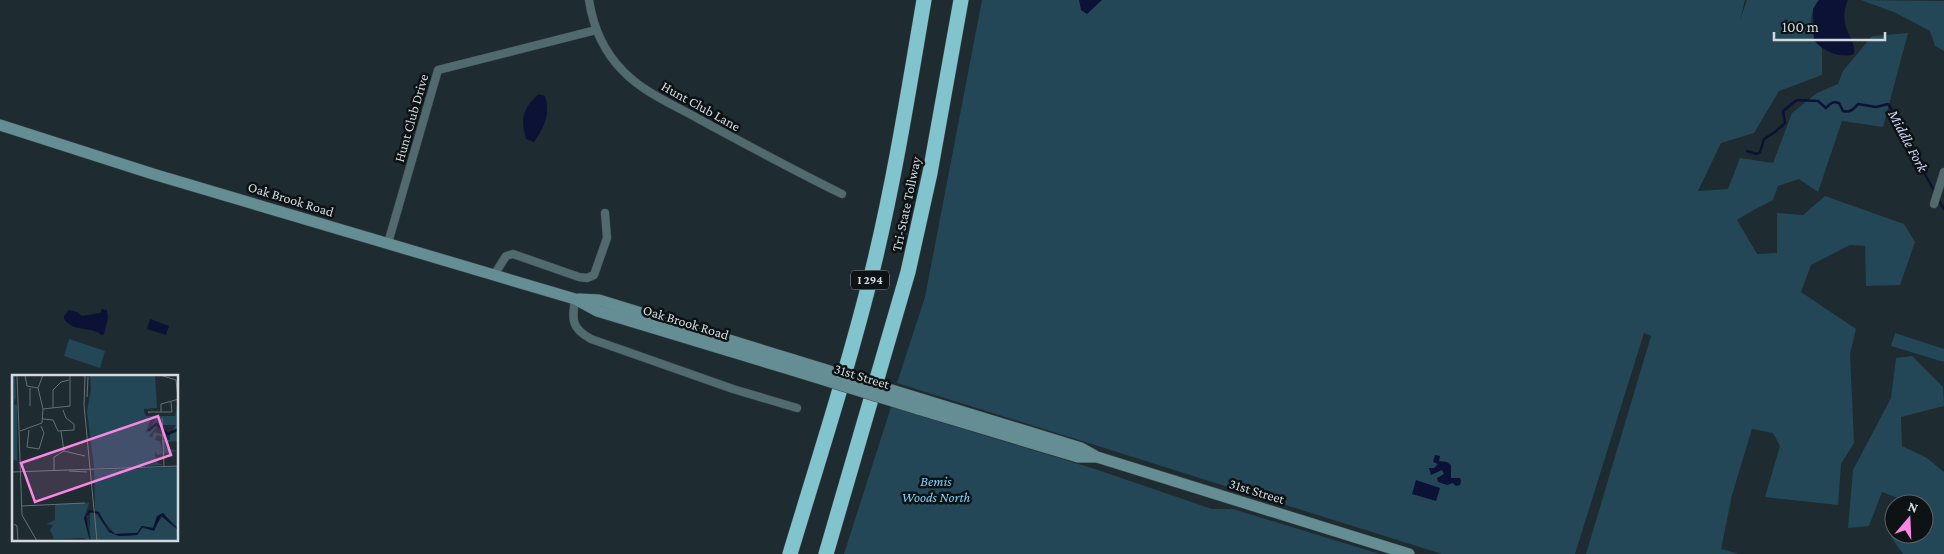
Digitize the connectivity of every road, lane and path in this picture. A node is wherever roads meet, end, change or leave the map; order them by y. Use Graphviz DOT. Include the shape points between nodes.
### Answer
graph roads {
  1 [pos="588,0"];
  2 [pos="924,0"];
  3 [pos="961,0"];
  4 [pos="596,30"];
  5 [pos="0,125"];
  6 [pos="1944,172"];
  7 [pos="842,194"];
  8 [pos="1934,204"];
  9 [pos="605,213"];
  10 [pos="388,243"];
  11 [pos="494,275"];
  12 [pos="574,299"];
  13 [pos="793,365"];
  14 [pos="797,408"];
  15 [pos="790,554"];
  16 [pos="826,554"];
  17 [pos="1409,554"];
  1 -- 4 [label="street, Hunt Club Lane"];
  2 -- 15 [label="highway, Tri-State Tollway / I 294" via="874,264"];
  3 -- 16 [label="highway, Tri-State Tollway / I 294" via="930,173 908,272"];
  4 -- 7 [label="street, Hunt Club Lane" via="615,62 641,87"];
  4 -- 10 [label="street, Hunt Club Drive" via="438,70"];
  5 -- 10 [label="main road, Oak Brook Road"];
  6 -- 8 [label="street"];
  9 -- 11 [label="street" via="607,238 594,275 579,277 513,254 506,256"];
  10 -- 11 [label="main road, Oak Brook Road"];
  11 -- 12 [label="main road, Oak Brook Road"];
  12 -- 13 [label="main road, Oak Brook Road" via="599,300"];
  12 -- 14 [label="street" via="574,323 591,339"];
  13 -- 17 [label="main road, 31st Street, bridge" via="919,404 1081,448 1097,457"];
}
